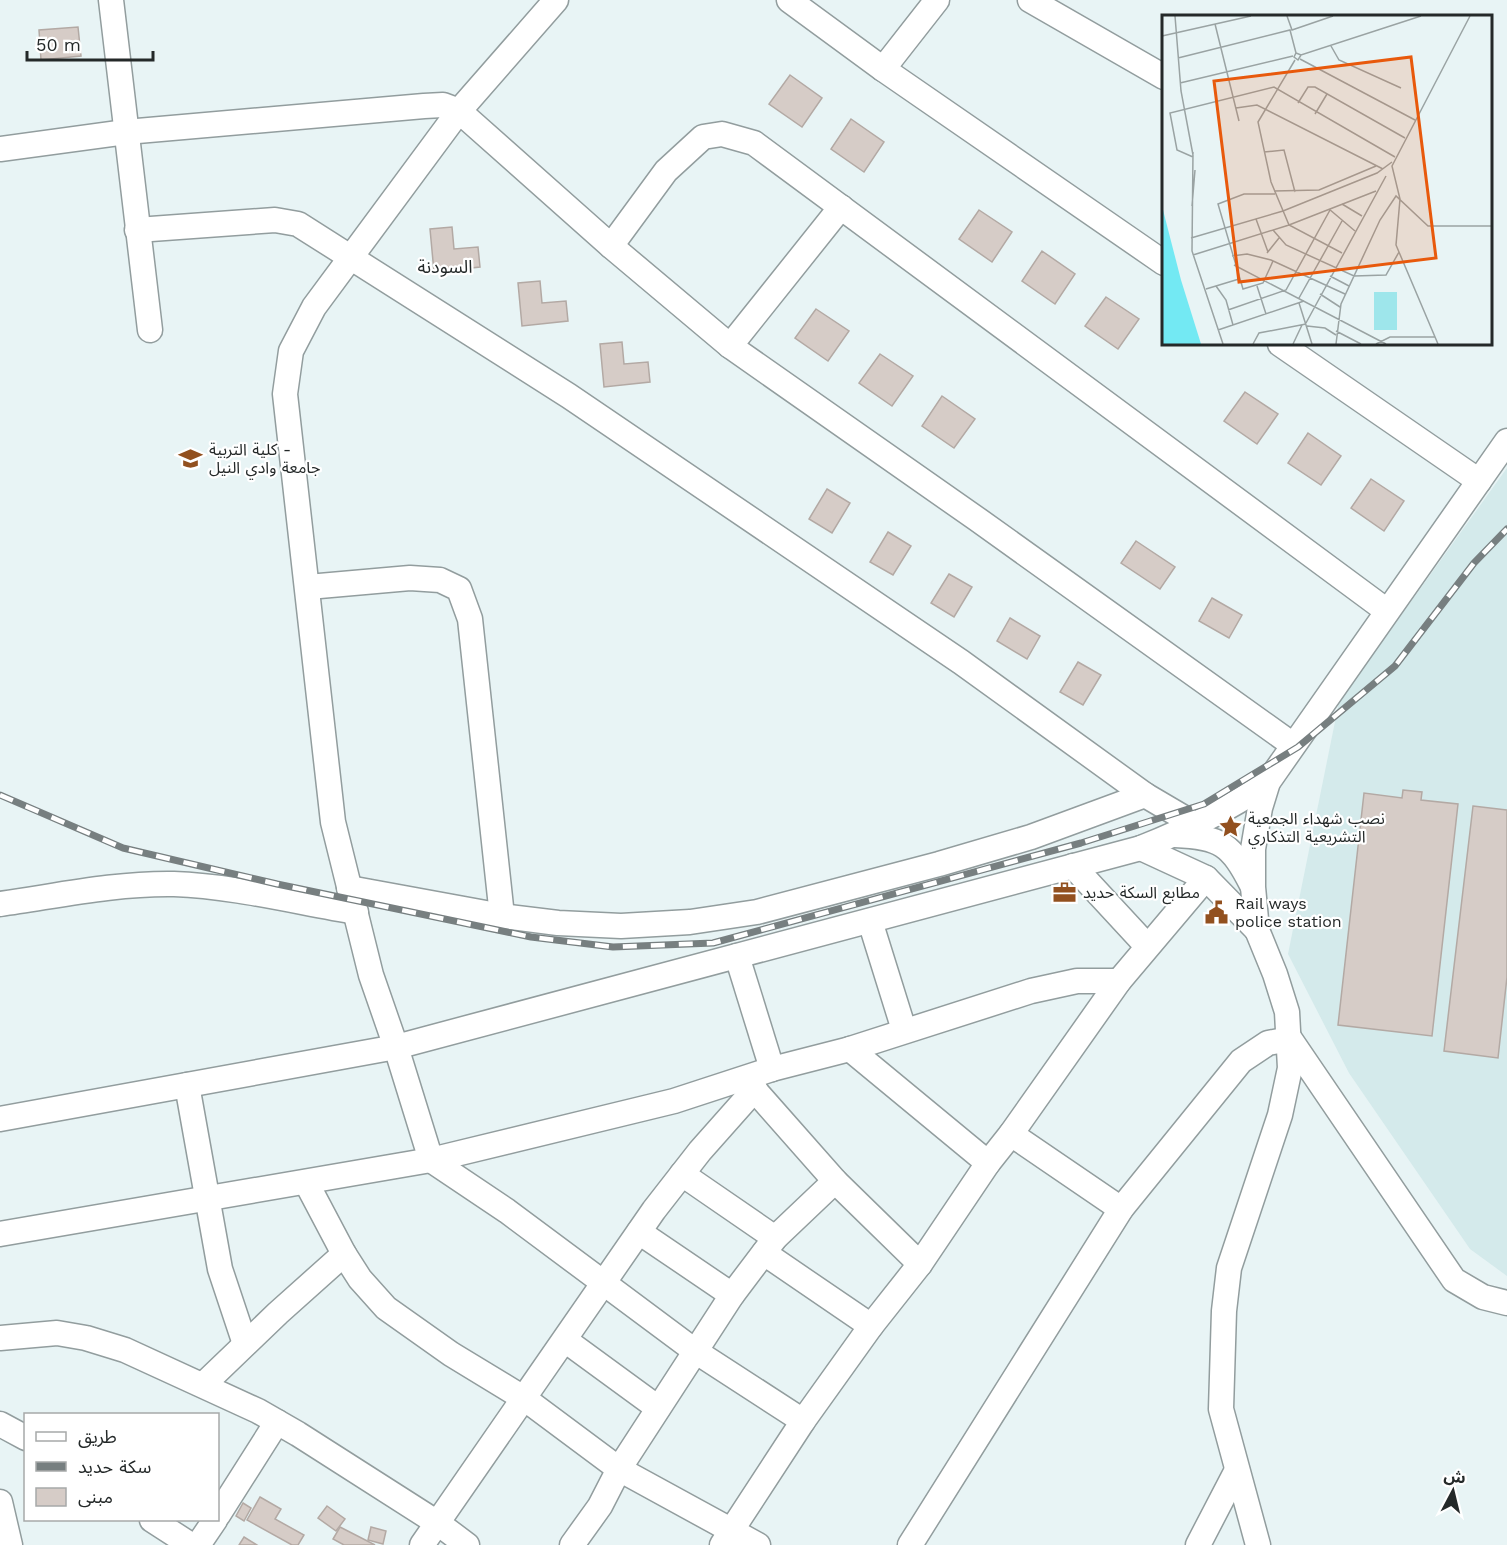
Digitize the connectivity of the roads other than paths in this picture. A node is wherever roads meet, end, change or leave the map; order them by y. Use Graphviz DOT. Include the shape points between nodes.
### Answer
graph roads {
  1 [pos="111,0"];
  2 [pos="556,0"];
  3 [pos="789,0"];
  4 [pos="936,0"];
  5 [pos="1030,0"];
  6 [pos="883,69"];
  7 [pos="1162,75"];
  8 [pos="459,111"];
  9 [pos="126,132"];
  10 [pos="0,149"];
  11 [pos="841,207"];
  12 [pos="137,230"];
  13 [pos="611,246"];
  14 [pos="352,258"];
  15 [pos="1162,262"];
  16 [pos="150,330"];
  17 [pos="1281,345"];
  18 [pos="730,346"];
  19 [pos="1507,441"];
  20 [pos="1479,481"];
  21 [pos="309,587"];
  22 [pos="1387,611"];
  23 [pos="1293,745"];
  24 [pos="1268,782"];
  25 [pos="1145,795"];
  26 [pos="1196,825"];
  27 [pos="1174,835"];
  28 [pos="1142,848"];
  29 [pos="1073,866"];
  30 [pos="1206,878"];
  31 [pos="1253,887"];
  32 [pos="349,888"];
  33 [pos="0,904"];
  34 [pos="356,912"];
  35 [pos="502,916"];
  36 [pos="870,921"];
  37 [pos="1257,930"];
  38 [pos="1147,946"];
  39 [pos="738,956"];
  40 [pos="1119,981"];
  41 [pos="904,1030"];
  42 [pos="1290,1039"];
  43 [pos="396,1047"];
  44 [pos="850,1049"];
  45 [pos="772,1069"];
  46 [pos="750,1084"];
  47 [pos="187,1085"];
  48 [pos="0,1119"];
  49 [pos="1011,1134"];
  50 [pos="431,1160"];
  51 [pos="988,1164"];
  52 [pos="682,1174"];
  53 [pos="835,1180"];
  54 [pos="306,1182"];
  55 [pos="206,1197"];
  56 [pos="1121,1209"];
  57 [pos="639,1232"];
  58 [pos="0,1234"];
  59 [pos="769,1245"];
  60 [pos="344,1254"];
  61 [pos="920,1264"];
  62 [pos="603,1284"];
  63 [pos="732,1295"];
  64 [pos="1507,1303"];
  65 [pos="871,1326"];
  66 [pos="0,1338"];
  67 [pos="565,1340"];
  68 [pos="245,1344"];
  69 [pos="695,1351"];
  70 [pos="203,1385"];
  71 [pos="525,1399"];
  72 [pos="658,1408"];
  73 [pos="804,1421"];
  74 [pos="278,1422"];
  75 [pos="0,1424"];
  76 [pos="24,1437"];
  77 [pos="619,1469"];
  78 [pos="1237,1470"];
  79 [pos="219,1513"];
  80 [pos="154,1521"];
  81 [pos="214,1521"];
  82 [pos="439,1524"];
  83 [pos="727,1538"];
  84 [pos="192,1545"];
  85 [pos="198,1545"];
  86 [pos="423,1545"];
  87 [pos="467,1545"];
  88 [pos="572,1545"];
  89 [pos="758,1545"];
  90 [pos="910,1545"];
  91 [pos="1198,1545"];
  92 [pos="1258,1545"];
  1 -- 9 [label="street"];
  2 -- 8 [label="street"];
  3 -- 6 [label="street"];
  4 -- 6 [label="street"];
  5 -- 7 [label="street"];
  6 -- 15 [label="street"];
  8 -- 9 [label="street" via="443,105 424,106"];
  8 -- 13 [label="street"];
  8 -- 14 [label="street"];
  9 -- 10 [label="street"];
  9 -- 12 [label="street"];
  11 -- 13 [label="street" via="754,143 722,134 703,137 666,171"];
  11 -- 18 [label="street"];
  11 -- 22 [label="street"];
  12 -- 14 [label="street" via="286,221 298,224"];
  12 -- 16 [label="street"];
  13 -- 18 [label="street"];
  14 -- 21 [label="street" via="314,307 291,351 285,394"];
  14 -- 25 [label="street" via="579,402 961,662"];
  17 -- 20 [label="street"];
  18 -- 23 [label="street"];
  19 -- 20 [label="street"];
  20 -- 22 [label="street"];
  21 -- 32 [label="street" via="333,822"];
  21 -- 35 [label="street" via="410,578 440,580 459,589 470,619"];
  22 -- 23 [label="street"];
  23 -- 24 [label="street"];
  24 -- 26 [label="street"];
  24 -- 31 [label="street" via="1252,849"];
  25 -- 26 [label="street"];
  25 -- 35 [label="street" via="1031,837 757,912 690,922 621,926"];
  26 -- 27 [label="street"];
  27 -- 28 [label="street"];
  27 -- 31 [label="street" via="1200,836 1230,849"];
  28 -- 29 [label="street"];
  28 -- 30 [label="street"];
  29 -- 36 [label="street"];
  29 -- 38 [label="street"];
  30 -- 37 [label="street"];
  30 -- 38 [label="street"];
  31 -- 37 [label="street"];
  32 -- 34 [label="street"];
  32 -- 35 [label="street"];
  33 -- 34 [label="street" via="121,886 174,884"];
  34 -- 43 [label="street" via="371,975"];
  36 -- 39 [label="street"];
  36 -- 41 [label="street"];
  37 -- 42 [label="street" via="1287,1011"];
  38 -- 40 [label="street"];
  39 -- 43 [label="street"];
  39 -- 45 [label="street"];
  40 -- 41 [label="street" via="1077,981 1031,990"];
  40 -- 49 [label="street"];
  41 -- 44 [label="street"];
  42 -- 56 [label="street" via="1268,1043 1241,1061"];
  42 -- 64 [label="street" via="1454,1280 1483,1297"];
  42 -- 78 [label="street" via="1290,1068 1280,1115 1229,1268 1221,1409"];
  43 -- 47 [label="street"];
  43 -- 50 [label="street"];
  44 -- 45 [label="street"];
  44 -- 51 [label="street"];
  45 -- 46 [label="street"];
  46 -- 50 [label="street"];
  46 -- 52 [label="street"];
  46 -- 53 [label="street"];
  47 -- 48 [label="street"];
  47 -- 55 [label="street"];
  49 -- 51 [label="street"];
  49 -- 56 [label="street"];
  50 -- 54 [label="street"];
  50 -- 62 [label="street" via="507,1211"];
  51 -- 61 [label="street"];
  52 -- 57 [label="street"];
  52 -- 59 [label="street"];
  53 -- 59 [label="street"];
  53 -- 61 [label="street"];
  54 -- 55 [label="street"];
  54 -- 60 [label="street"];
  55 -- 58 [label="street"];
  55 -- 68 [label="street" via="220,1269"];
  56 -- 90 [label="street"];
  57 -- 62 [label="street"];
  57 -- 63 [label="street"];
  59 -- 63 [label="street"];
  59 -- 65 [label="street"];
  60 -- 68 [label="street"];
  60 -- 71 [label="street" via="386,1308"];
  61 -- 65 [label="street"];
  62 -- 67 [label="street"];
  62 -- 69 [label="street"];
  63 -- 69 [label="street"];
  65 -- 73 [label="street"];
  66 -- 70 [label="street" via="57,1333 86,1338 125,1350"];
  67 -- 71 [label="street"];
  67 -- 72 [label="street"];
  68 -- 70 [label="street"];
  69 -- 72 [label="street"];
  69 -- 73 [label="street"];
  70 -- 74 [label="street"];
  71 -- 77 [label="street"];
  71 -- 82 [label="street"];
  72 -- 77 [label="street"];
  73 -- 83 [label="street"];
  74 -- 79 [label="street"];
  74 -- 82 [label="street"];
  75 -- 76 [label="street"];
  77 -- 83 [label="street"];
  77 -- 88 [label="street" via="600,1506"];
  78 -- 91 [label="street"];
  78 -- 92 [label="street"];
  80 -- 84 [label="street"];
  81 -- 85 [label="street"];
  82 -- 86 [label="street"];
  82 -- 87 [label="street"];
  83 -- 89 [label="street"];
}
